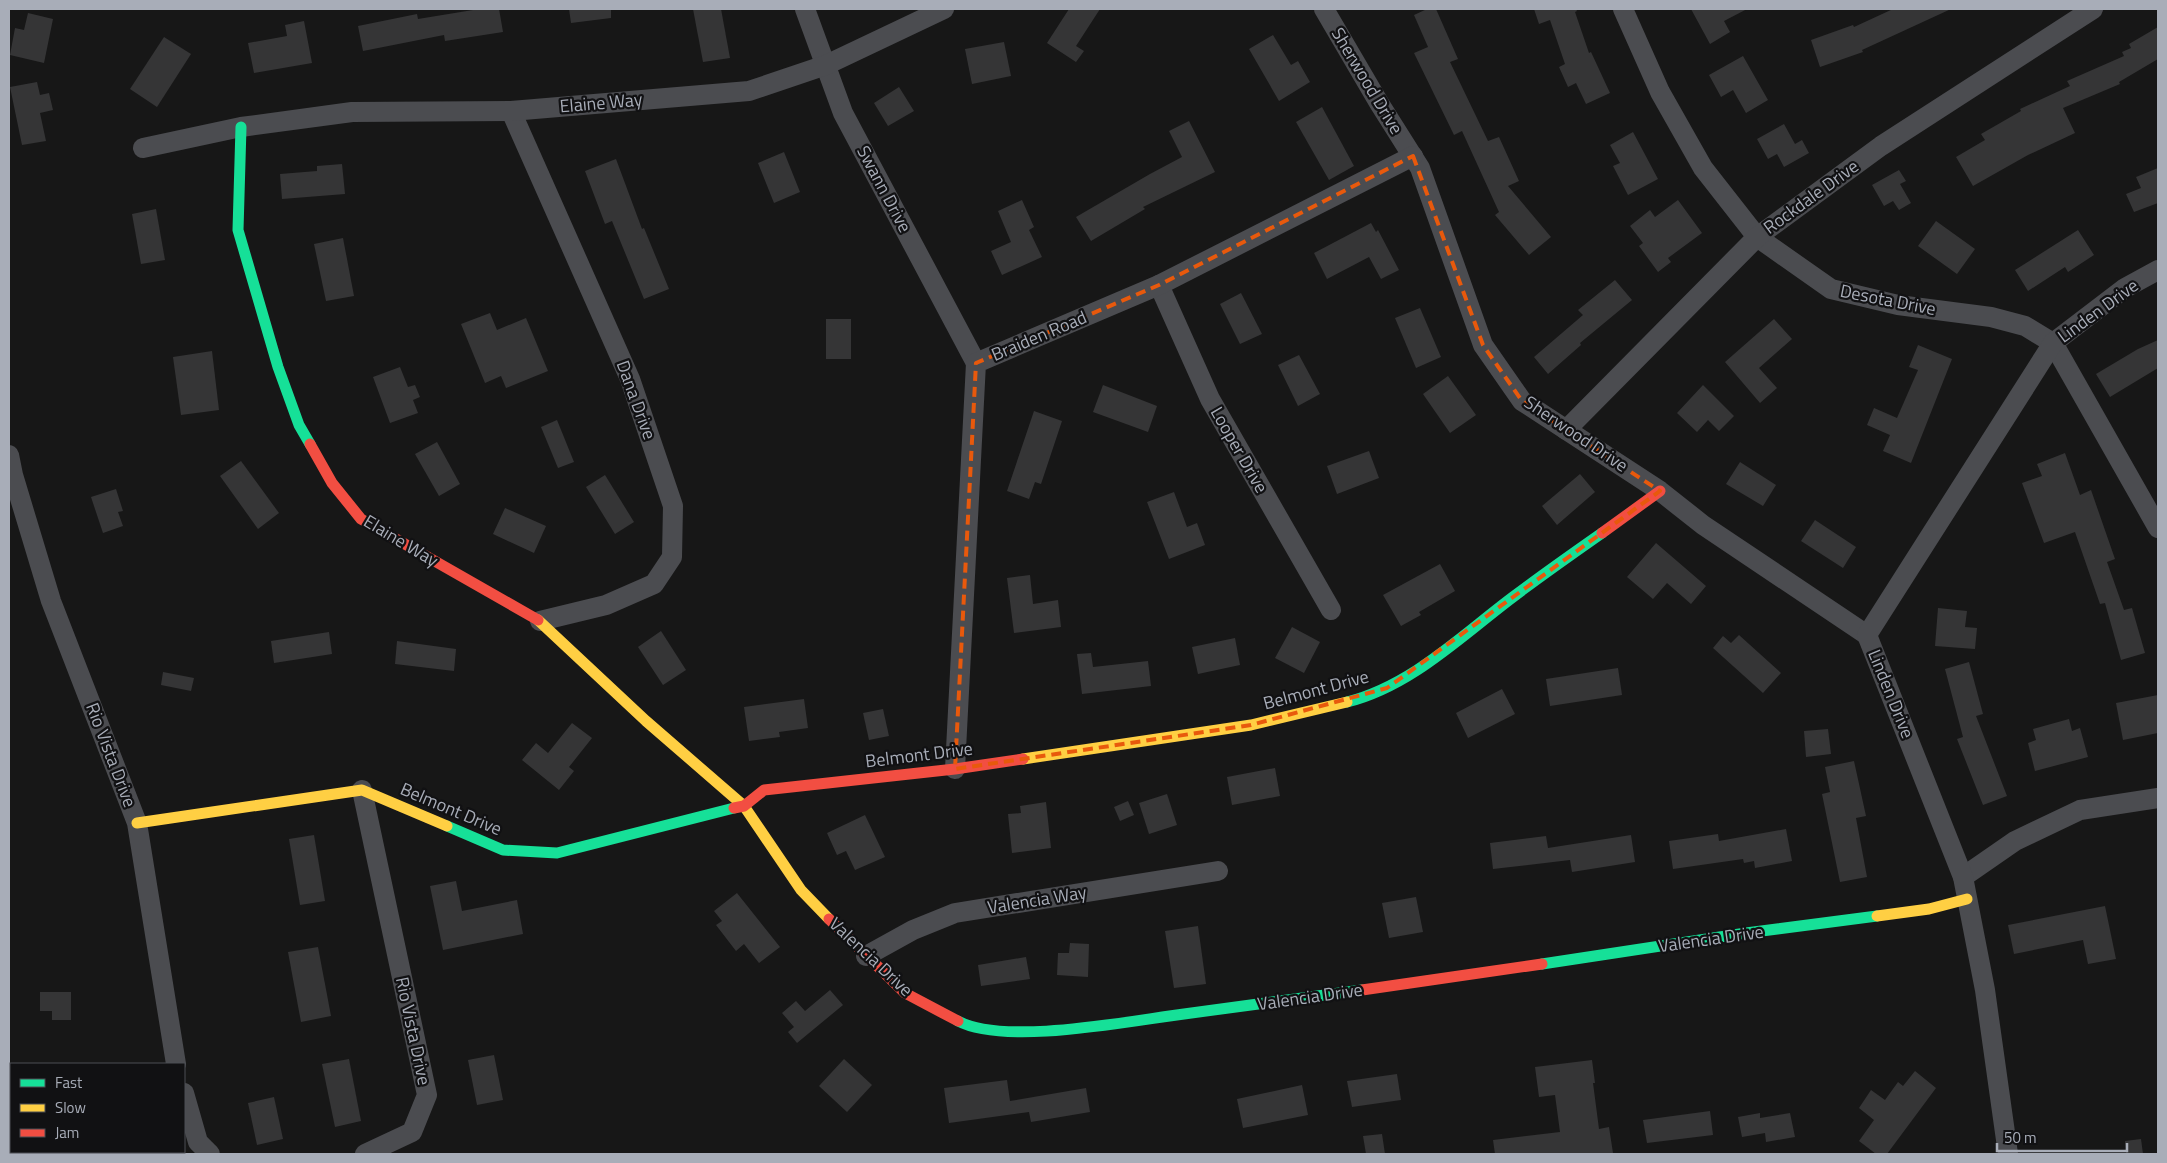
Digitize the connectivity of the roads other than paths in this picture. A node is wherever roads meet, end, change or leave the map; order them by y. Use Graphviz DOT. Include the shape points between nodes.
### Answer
graph roads {
  1 [pos="804,9"];
  2 [pos="944,9"];
  3 [pos="1324,9"];
  4 [pos="1623,9"];
  5 [pos="2093,9"];
  6 [pos="826,65"];
  7 [pos="511,111"];
  8 [pos="241,127"];
  9 [pos="144,148"];
  10 [pos="1412,156"];
  11 [pos="1756,237"];
  12 [pos="2158,270"];
  13 [pos="1159,285"];
  14 [pos="2053,343"];
  15 [pos="976,363"];
  16 [pos="1566,430"];
  17 [pos="9,454"];
  18 [pos="1660,491"];
  19 [pos="2158,528"];
  20 [pos="1330,610"];
  21 [pos="540,621"];
  22 [pos="1867,635"];
  23 [pos="955,769"];
  24 [pos="362,790"];
  25 [pos="2158,798"];
  26 [pos="744,806"];
  27 [pos="137,823"];
  28 [pos="1218,870"];
  29 [pos="1963,877"];
  30 [pos="1967,899"];
  31 [pos="866,956"];
  32 [pos="176,1063"];
  33 [pos="185,1096"];
  34 [pos="210,1154"];
  35 [pos="365,1154"];
  36 [pos="2008,1154"];
  1 -- 6 [label="street, Swann Drive"];
  2 -- 6 [label="street, Elaine Way"];
  3 -- 10 [label="street, Sherwood Drive"];
  4 -- 11 [label="street, Desota Drive" via="1660,92 1703,168"];
  5 -- 11 [label="street, Rockdale Drive" via="1881,146"];
  6 -- 7 [label="street, Elaine Way" via="749,90"];
  6 -- 15 [label="street, Swann Drive" via="843,113"];
  7 -- 8 [label="street, Elaine Way" via="352,112"];
  7 -- 21 [label="street, Dana Drive" via="630,379 673,506 672,557 654,584 606,605"];
  8 -- 9 [label="street, Elaine Way"];
  8 -- 21 [label="street, Elaine Way" via="238,230 278,367 299,425 332,483 361,519"];
  10 -- 13 [label="street, Braiden Road"];
  10 -- 16 [label="street, Sherwood Drive" via="1420,168 1484,345 1522,401"];
  11 -- 14 [label="street, Desota Drive" via="1831,289 1898,305 1991,317 2025,326"];
  11 -- 16 [label="street, Rockdale Drive"];
  12 -- 14 [label="street, Linden Drive" via="2125,288"];
  13 -- 15 [label="street, Braiden Road"];
  13 -- 20 [label="street, Looper Drive" via="1210,399"];
  14 -- 19 [label="street, Desota Drive"];
  14 -- 22 [label="street, Linden Drive"];
  15 -- 23 [label="street, Braiden Road"];
  16 -- 18 [label="street, Sherwood Drive"];
  17 -- 27 [label="street, Rio Vista Drive" via="52,601"];
  18 -- 22 [label="street, Sherwood Drive" via="1703,525"];
  18 -- 23 [label="street, Belmont Drive" via="1442,652 1387,688 1350,701 1251,725"];
  21 -- 26 [label="street, Elaine Way" via="646,721"];
  22 -- 29 [label="street, Linden Drive"];
  23 -- 26 [label="street, Belmont Drive" via="764,790"];
  24 -- 26 [label="street, Belmont Drive" via="503,850 557,853"];
  24 -- 27 [label="street"];
  24 -- 35 [label="street, Rio Vista Drive" via="427,1095 412,1132"];
  25 -- 29 [label="street" via="2080,810 2015,841"];
  26 -- 31 [label="street, Valencia Drive" via="801,890"];
  27 -- 32 [label="street, Rio Vista Drive"];
  28 -- 31 [label="street, Valencia Way" via="956,913 913,930"];
  29 -- 30 [label="street, Linden Drive"];
  30 -- 31 [label="street, Valencia Drive" via="1929,909 1417,982 1080,1028 1006,1032 964,1024 905,994"];
  30 -- 36 [label="street, Linden Drive" via="1985,990"];
  33 -- 34 [label="street" via="198,1142"];
}
